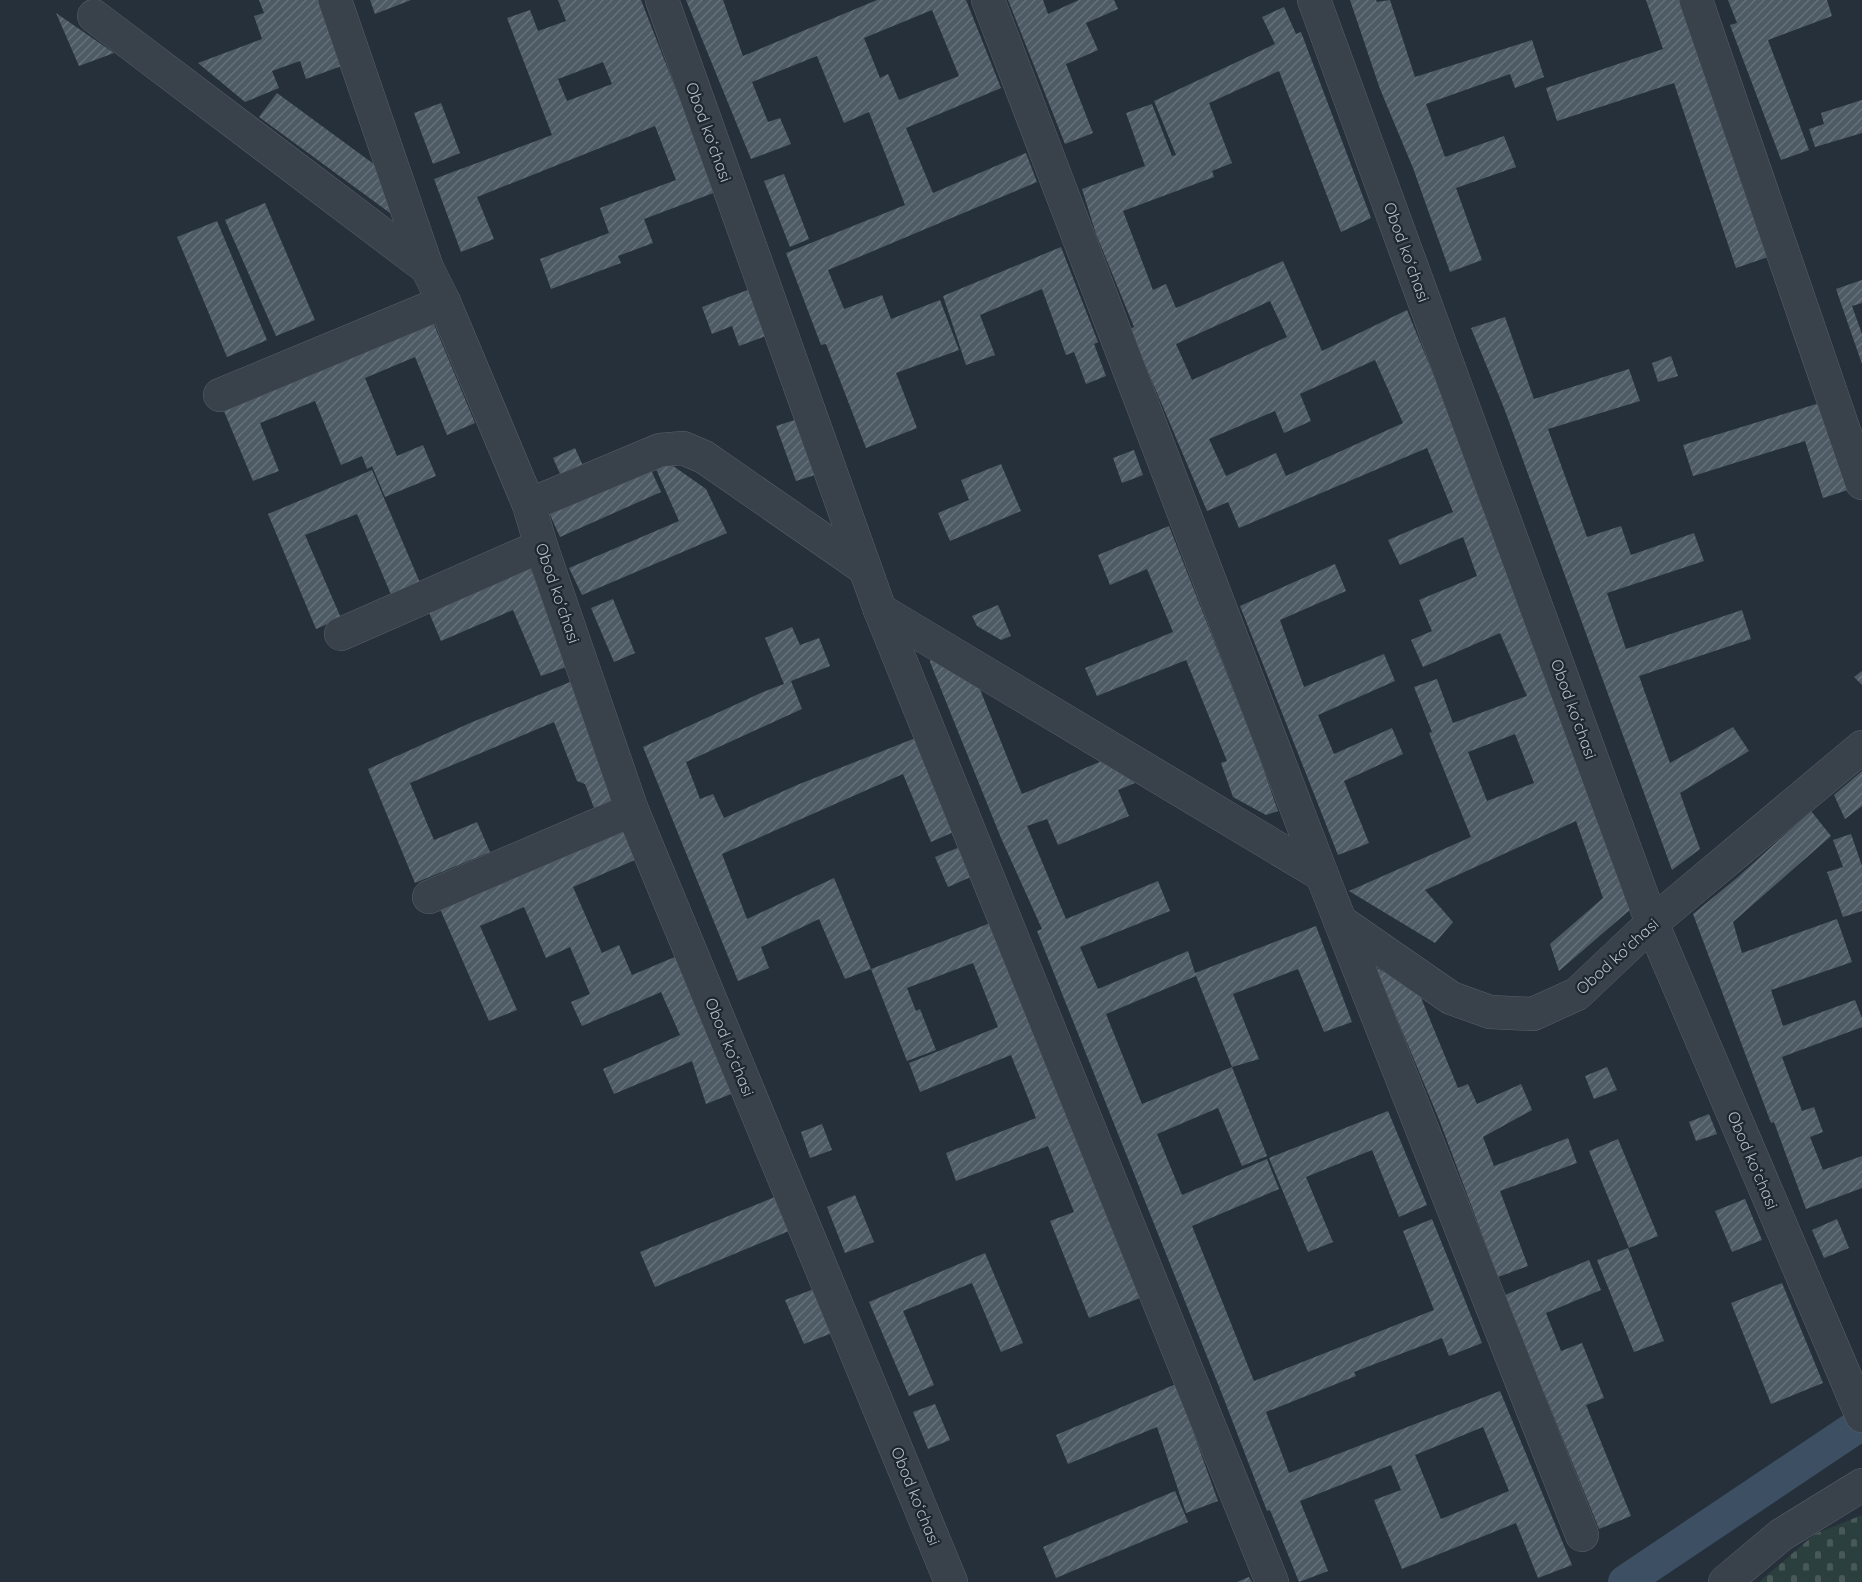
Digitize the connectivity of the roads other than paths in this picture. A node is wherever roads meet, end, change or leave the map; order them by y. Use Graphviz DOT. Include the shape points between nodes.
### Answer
graph roads {
  1 [pos="335,0"];
  2 [pos="662,0"];
  3 [pos="988,0"];
  4 [pos="1314,0"];
  5 [pos="1696,0"];
  6 [pos="94,16"];
  7 [pos="427,268"];
  8 [pos="444,302"];
  9 [pos="220,395"];
  10 [pos="1862,483"];
  11 [pos="529,505"];
  12 [pos="541,546"];
  13 [pos="864,568"];
  14 [pos="880,610"];
  15 [pos="341,634"];
  16 [pos="1862,747"];
  17 [pos="632,810"];
  18 [pos="1322,875"];
  19 [pos="429,897"];
  20 [pos="1340,921"];
  21 [pos="1652,923"];
  22 [pos="1860,1412"];
  23 [pos="1862,1485"];
  24 [pos="1582,1535"];
  25 [pos="951,1582"];
  26 [pos="1272,1582"];
  27 [pos="1725,1582"];
  1 -- 7 [label="street, Obod koʻchasi"];
  2 -- 13 [label="street, Obod koʻchasi"];
  3 -- 18 [label="street"];
  4 -- 21 [label="street, Obod koʻchasi"];
  5 -- 10 [label="street"];
  6 -- 7 [label="street"];
  7 -- 8 [label="street, Obod koʻchasi"];
  8 -- 9 [label="street"];
  8 -- 11 [label="street, Obod koʻchasi"];
  11 -- 12 [label="street, Obod koʻchasi"];
  11 -- 13 [label="street" via="660,450 683,448 704,457"];
  12 -- 15 [label="street"];
  12 -- 17 [label="street, Obod koʻchasi"];
  13 -- 14 [label="street, Obod koʻchasi"];
  14 -- 18 [label="street"];
  14 -- 26 [label="street, Obod koʻchasi"];
  16 -- 21 [label="street, Obod ko'chasi"];
  17 -- 19 [label="street"];
  17 -- 25 [label="street, Obod koʻchasi"];
  18 -- 20 [label="street"];
  20 -- 21 [label="street, Obod ko'chasi" via="1451,998 1490,1012 1533,1014 1577,994"];
  20 -- 24 [label="street"];
  21 -- 22 [label="street, Obod koʻchasi"];
  23 -- 27 [label="street" via="1781,1535"];
}
